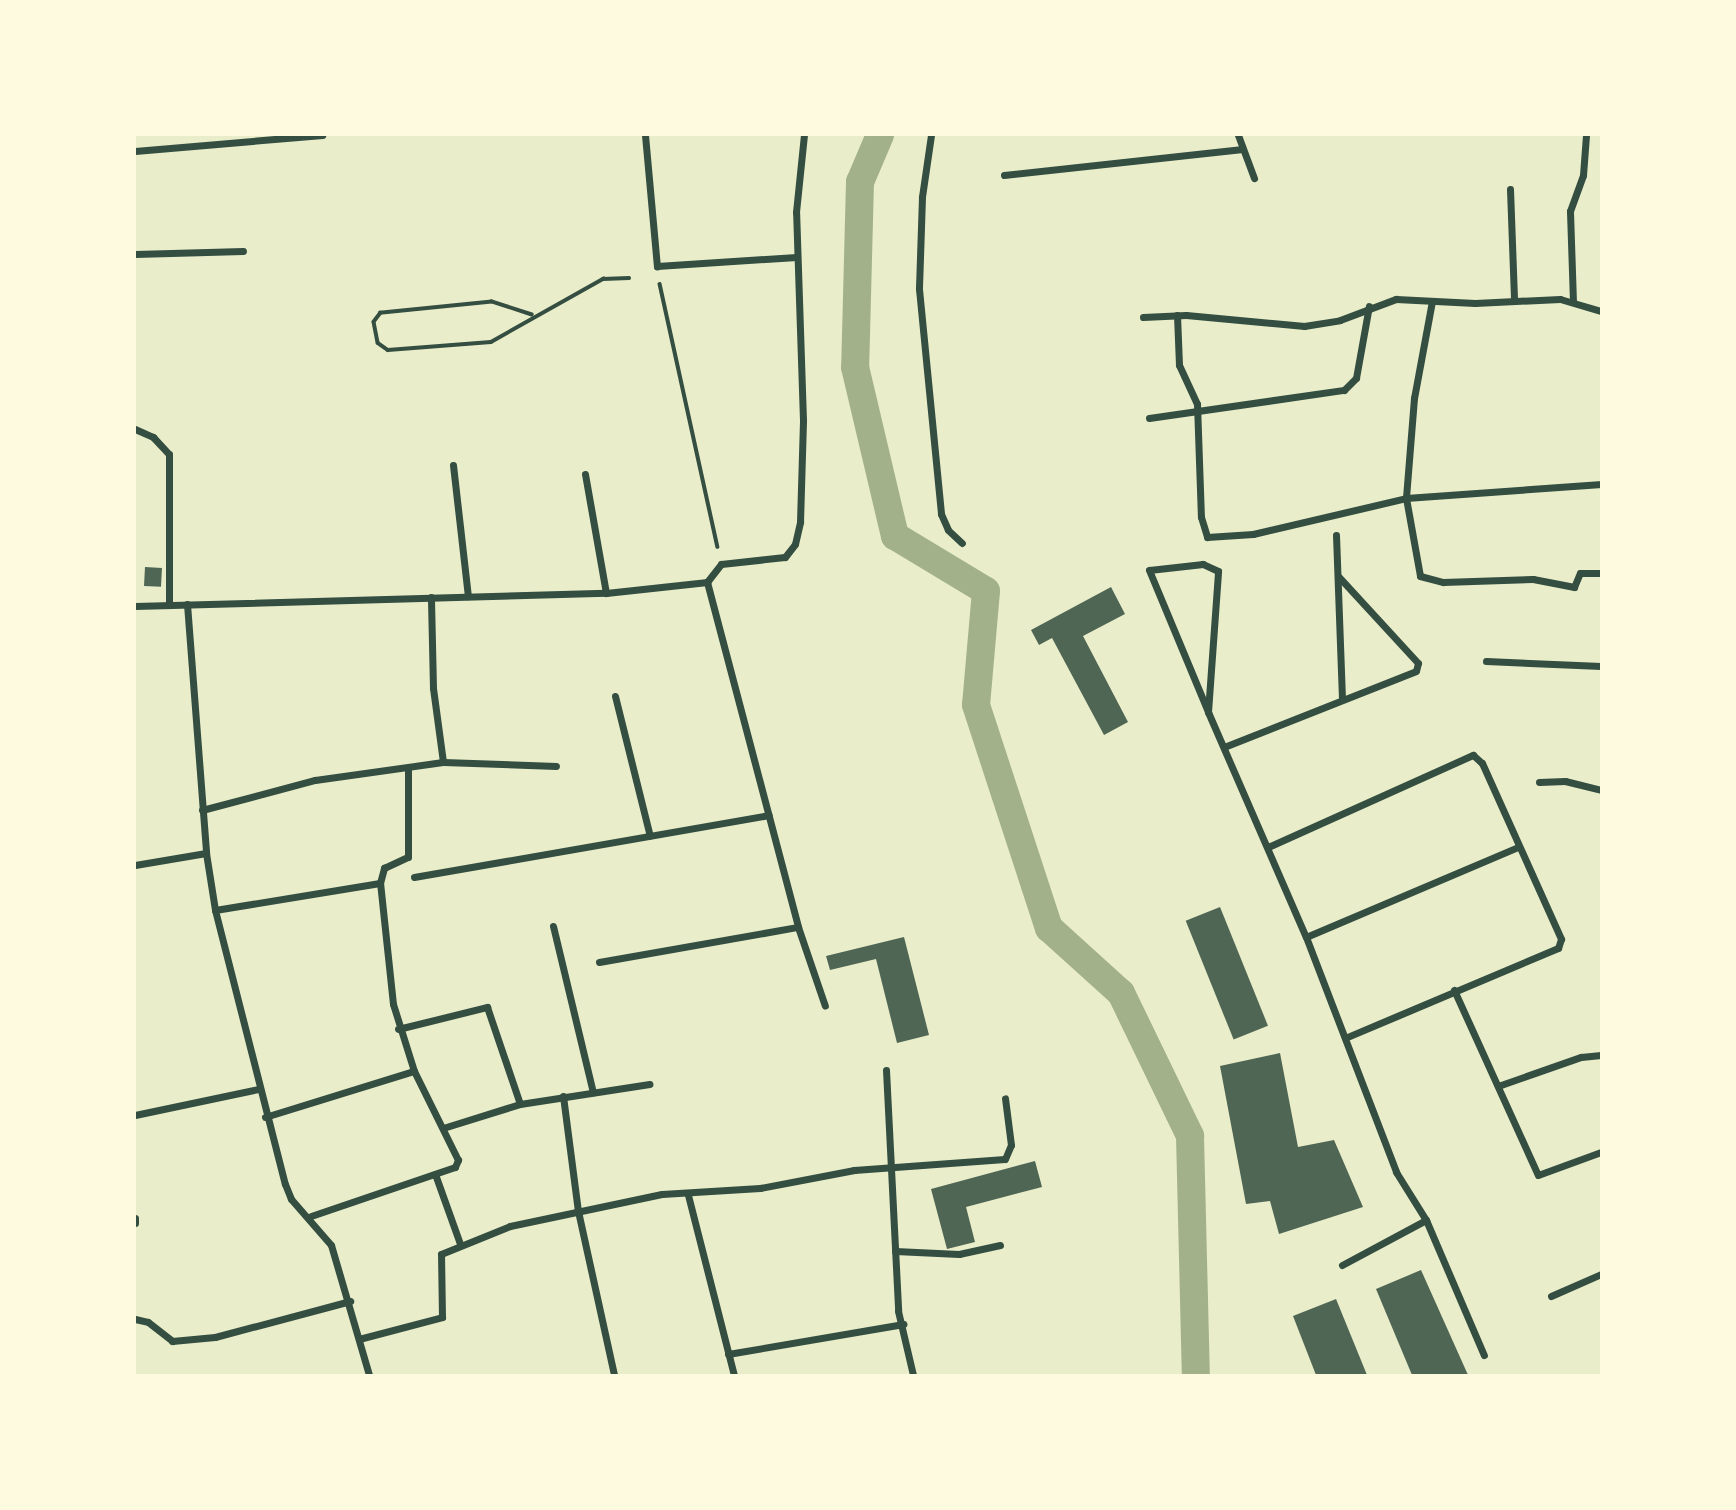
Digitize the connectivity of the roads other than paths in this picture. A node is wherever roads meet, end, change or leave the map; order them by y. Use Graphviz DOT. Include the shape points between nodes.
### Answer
graph roads {
  1 [pos="322,135"];
  2 [pos="645,135"];
  3 [pos="804,135"];
  4 [pos="931,135"];
  5 [pos="1238,135"];
  6 [pos="1586,135"];
  7 [pos="1243,149"];
  8 [pos="135,151"];
  9 [pos="1004,175"];
  10 [pos="1254,178"];
  11 [pos="1510,190"];
  12 [pos="243,251"];
  13 [pos="135,254"];
  14 [pos="797,257"];
  15 [pos="629,278"];
  16 [pos="660,284"];
  17 [pos="1514,300"];
  18 [pos="1432,301"];
  19 [pos="1573,302"];
  20 [pos="1369,306"];
  21 [pos="1601,311"];
  22 [pos="533,315"];
  23 [pos="1177,315"];
  24 [pos="1143,317"];
  25 [pos="1198,413"];
  26 [pos="1149,418"];
  27 [pos="135,429"];
  28 [pos="453,465"];
  29 [pos="585,474"];
  30 [pos="1601,484"];
  31 [pos="1406,498"];
  32 [pos="1336,535"];
  33 [pos="962,543"];
  34 [pos="718,547"];
  35 [pos="1601,573"];
  36 [pos="1339,577"];
  37 [pos="707,582"];
  38 [pos="606,593"];
  39 [pos="468,596"];
  40 [pos="431,597"];
  41 [pos="187,604"];
  42 [pos="169,605"];
  43 [pos="135,606"];
  44 [pos="1486,661"];
  45 [pos="1601,666"];
  46 [pos="615,696"];
  47 [pos="1342,699"];
  48 [pos="1208,712"];
  49 [pos="1224,747"];
  50 [pos="443,762"];
  51 [pos="556,766"];
  52 [pos="408,768"];
  53 [pos="1539,782"];
  54 [pos="1601,790"];
  55 [pos="202,810"];
  56 [pos="769,815"];
  57 [pos="650,836"];
  58 [pos="1268,847"];
  59 [pos="1518,847"];
  60 [pos="206,853"];
  61 [pos="135,865"];
  62 [pos="414,877"];
  63 [pos="380,883"];
  64 [pos="215,910"];
  65 [pos="553,926"];
  66 [pos="798,927"];
  67 [pos="1306,937"];
  68 [pos="599,962"];
  69 [pos="1454,990"];
  70 [pos="825,1006"];
  71 [pos="398,1029"];
  72 [pos="1345,1038"];
  73 [pos="1601,1055"];
  74 [pos="886,1070"];
  75 [pos="414,1071"];
  76 [pos="649,1084"];
  77 [pos="1498,1086"];
  78 [pos="258,1089"];
  79 [pos="593,1092"];
  80 [pos="563,1096"];
  81 [pos="1005,1098"];
  82 [pos="520,1104"];
  83 [pos="135,1115"];
  84 [pos="265,1117"];
  85 [pos="443,1128"];
  86 [pos="1601,1152"];
  87 [pos="891,1168"];
  88 [pos="435,1174"];
  89 [pos="688,1195"];
  90 [pos="578,1211"];
  91 [pos="311,1216"];
  92 [pos="1426,1220"];
  93 [pos="460,1244"];
  94 [pos="1000,1245"];
  95 [pos="895,1251"];
  96 [pos="1342,1265"];
  97 [pos="1601,1274"];
  98 [pos="1551,1296"];
  99 [pos="350,1301"];
  100 [pos="135,1319"];
  101 [pos="903,1324"];
  102 [pos="359,1339"];
  103 [pos="728,1353"];
  104 [pos="1484,1355"];
  105 [pos="369,1375"];
  106 [pos="614,1375"];
  107 [pos="734,1375"];
  108 [pos="914,1375"];
  1 -- 8 [label="street"];
  2 -- 14 [label="street" via="657,266"];
  3 -- 14 [label="street" via="796,212"];
  4 -- 33 [label="street" via="922,197 919,289 942,514 948,530"];
  5 -- 7 [label="street"];
  6 -- 19 [label="street" via="1583,175 1570,211"];
  7 -- 9 [label="street"];
  7 -- 10 [label="street"];
  11 -- 17 [label="street"];
  12 -- 13 [label="street"];
  14 -- 37 [label="street" via="803,420 795,544 780,560 718,566"];
  15 -- 22 [label="lane" via="603,279"];
  16 -- 34 [label="lane"];
  17 -- 18 [label="street"];
  17 -- 19 [label="street"];
  18 -- 20 [label="street" via="1396,299"];
  18 -- 31 [label="street" via="1414,398"];
  19 -- 21 [label="street"];
  20 -- 23 [label="street" via="1340,320 1304,326"];
  20 -- 25 [label="street" via="1351,386"];
  22 -- 22 [label="lane" via="491,342 388,351 378,343 374,322 381,313 492,302"];
  23 -- 24 [label="street"];
  23 -- 25 [label="street" via="1179,365 1192,386"];
  25 -- 26 [label="street"];
  25 -- 31 [label="street" via="1201,517 1207,537 1253,534"];
  27 -- 42 [label="street" via="153,437 169,454"];
  28 -- 39 [label="street"];
  29 -- 38 [label="street"];
  30 -- 31 [label="street"];
  31 -- 35 [label="street" via="1414,561 1420,576 1427,580 1533,579 1574,587 1580,573"];
  32 -- 36 [label="street"];
  36 -- 47 [label="street"];
  36 -- 47 [label="street" via="1418,668"];
  37 -- 38 [label="street"];
  37 -- 56 [label="street"];
  38 -- 39 [label="street"];
  39 -- 40 [label="street"];
  40 -- 41 [label="street"];
  40 -- 50 [label="street" via="433,688"];
  41 -- 42 [label="street"];
  41 -- 55 [label="street"];
  42 -- 43 [label="street"];
  44 -- 45 [label="street"];
  46 -- 57 [label="street"];
  47 -- 49 [label="street"];
  48 -- 48 [label="street" via="1202,699 1149,570 1203,564 1217,571"];
  48 -- 49 [label="street"];
  49 -- 58 [label="street"];
  50 -- 51 [label="street"];
  50 -- 52 [label="street"];
  52 -- 55 [label="street" via="315,780"];
  52 -- 63 [label="street" via="408,857 384,868"];
  53 -- 54 [label="street" via="1565,781"];
  55 -- 60 [label="street"];
  56 -- 57 [label="street"];
  56 -- 66 [label="street"];
  57 -- 62 [label="street"];
  58 -- 59 [label="street" via="1473,755 1482,763"];
  58 -- 67 [label="street"];
  59 -- 67 [label="street"];
  59 -- 69 [label="street" via="1561,945"];
  60 -- 61 [label="street"];
  60 -- 64 [label="street"];
  63 -- 64 [label="street"];
  63 -- 71 [label="street"];
  64 -- 78 [label="street"];
  65 -- 79 [label="street"];
  66 -- 68 [label="street"];
  66 -- 70 [label="street"];
  67 -- 72 [label="street"];
  69 -- 72 [label="street"];
  69 -- 77 [label="street"];
  71 -- 75 [label="street"];
  71 -- 82 [label="street" via="487,1007"];
  72 -- 92 [label="street" via="1396,1172"];
  73 -- 77 [label="street" via="1581,1057"];
  74 -- 87 [label="street"];
  75 -- 84 [label="street"];
  75 -- 85 [label="street"];
  76 -- 79 [label="street"];
  77 -- 86 [label="street" via="1538,1175"];
  78 -- 83 [label="street"];
  78 -- 84 [label="street"];
  79 -- 80 [label="street"];
  80 -- 82 [label="street"];
  80 -- 90 [label="street"];
  81 -- 87 [label="street" via="1009,1157"];
  82 -- 85 [label="street"];
  84 -- 91 [label="street" via="291,1199"];
  85 -- 88 [label="street" via="458,1164"];
  87 -- 89 [label="street"];
  87 -- 95 [label="street"];
  88 -- 91 [label="street"];
  88 -- 93 [label="street"];
  89 -- 90 [label="street" via="662,1194"];
  89 -- 103 [label="street"];
  90 -- 93 [label="street"];
  90 -- 106 [label="street"];
  91 -- 99 [label="street" via="331,1245"];
  92 -- 96 [label="street"];
  92 -- 104 [label="street"];
  93 -- 102 [label="street" via="438,1257 442,1317"];
  94 -- 95 [label="street" via="959,1254"];
  95 -- 101 [label="street"];
  97 -- 98 [label="street"];
  99 -- 100 [label="street" via="215,1337 172,1342 148,1322"];
  99 -- 102 [label="street"];
  101 -- 103 [label="street"];
  101 -- 108 [label="street"];
  102 -- 105 [label="street"];
  103 -- 107 [label="street"];
}
